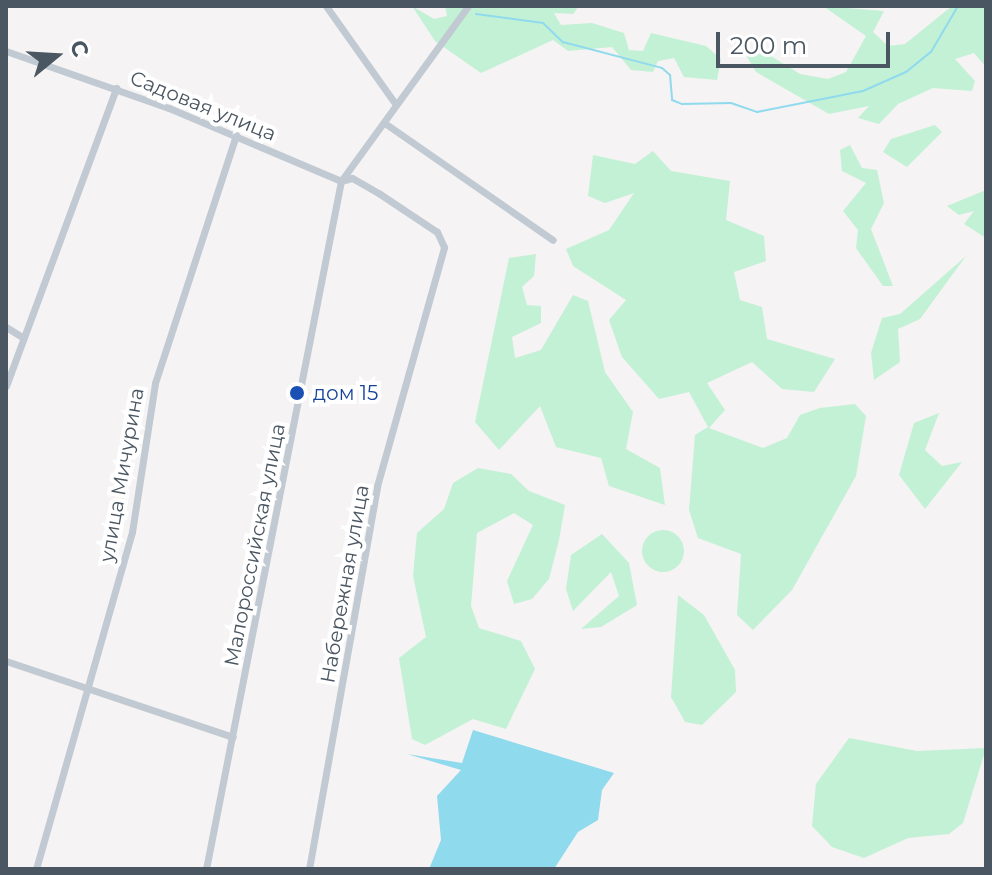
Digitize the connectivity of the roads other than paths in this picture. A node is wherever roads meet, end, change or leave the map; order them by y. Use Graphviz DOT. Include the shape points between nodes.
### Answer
graph roads {
  1 [pos="326,6"];
  2 [pos="468,6"];
  3 [pos="6,51"];
  4 [pos="116,88"];
  5 [pos="394,102"];
  6 [pos="386,124"];
  7 [pos="236,135"];
  8 [pos="341,181"];
  9 [pos="553,240"];
  10 [pos="6,327"];
  11 [pos="22,337"];
  12 [pos="6,386"];
  13 [pos="6,661"];
  14 [pos="88,692"];
  15 [pos="233,737"];
  16 [pos="36,869"];
  17 [pos="206,869"];
  18 [pos="309,869"];
  1 -- 5 [label="street"];
  2 -- 5 [label="street"];
  3 -- 4 [label="street, Садовая улица"];
  4 -- 7 [label="street, Садовая улица"];
  4 -- 11 [label="street"];
  5 -- 6 [label="street"];
  6 -- 8 [label="street"];
  6 -- 9 [label="street"];
  7 -- 8 [label="street, Садовая улица"];
  7 -- 14 [label="street, улица Мичурина" via="155,383 132,532"];
  8 -- 15 [label="street, Малороссийская улица"];
  8 -- 18 [label="street, Набережная улица" via="352,178 391,202 437,232 444,247 377,486"];
  10 -- 11 [label="street"];
  11 -- 12 [label="street"];
  13 -- 14 [label="street"];
  14 -- 15 [label="street"];
  14 -- 16 [label="street, улица Мичурина"];
  15 -- 17 [label="street, Малороссийская улица"];
}
